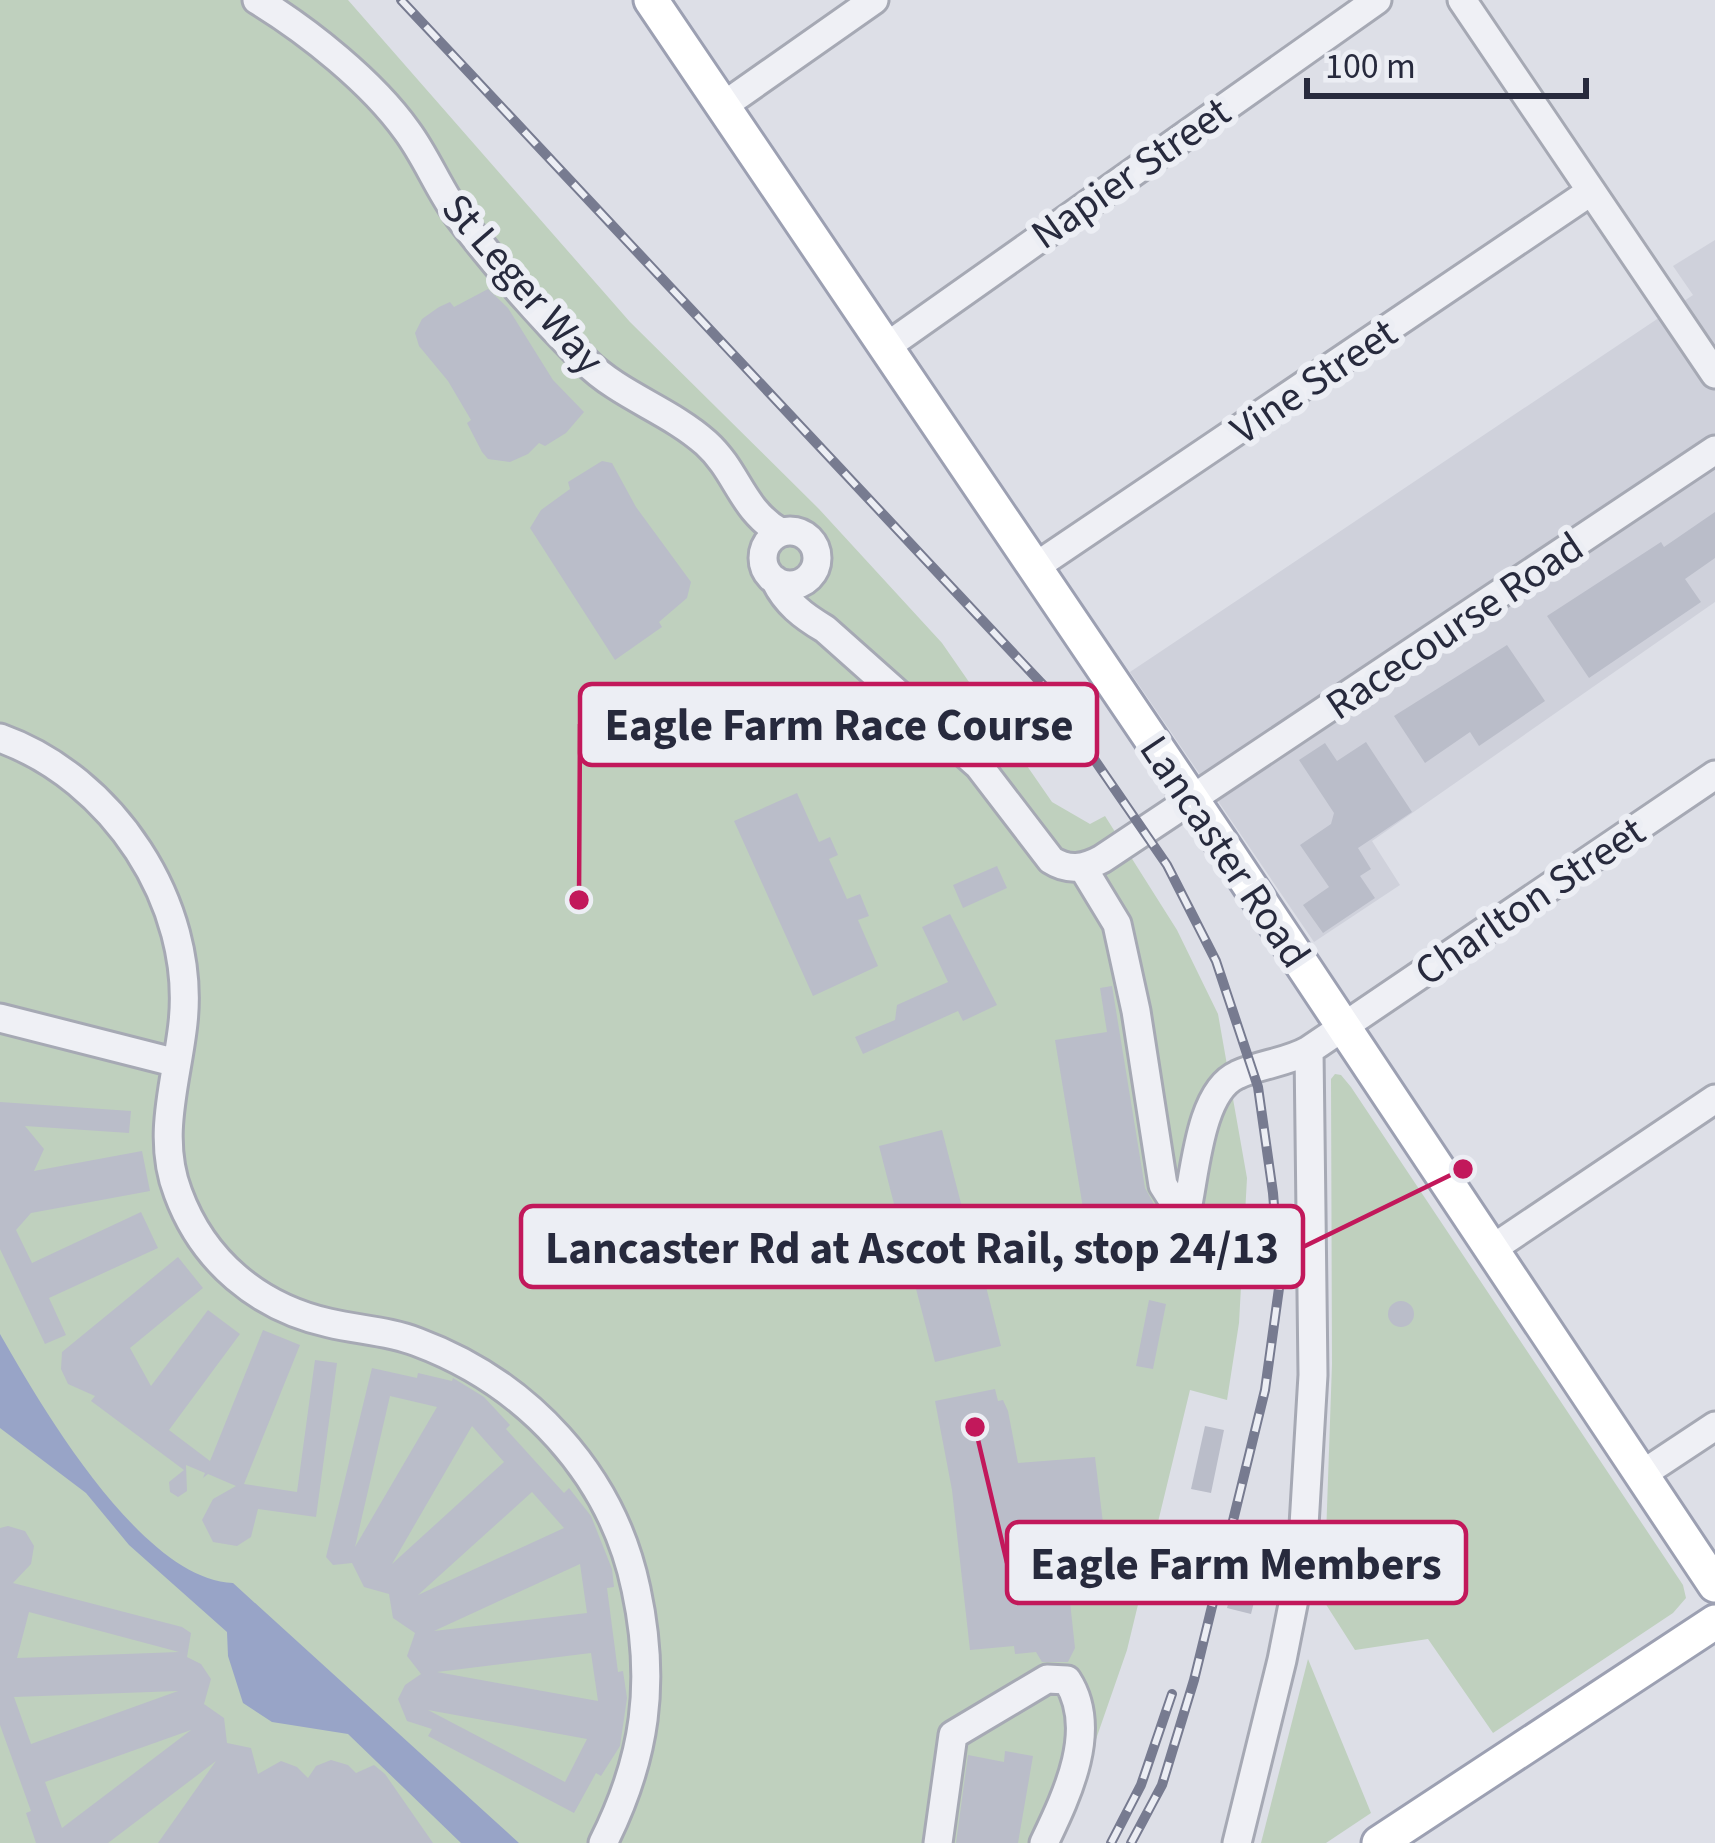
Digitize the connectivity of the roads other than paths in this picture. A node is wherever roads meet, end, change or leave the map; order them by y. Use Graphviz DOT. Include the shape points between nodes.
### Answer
graph roads {
  1 [pos="256,0"];
  2 [pos="652,0"];
  3 [pos="874,0"];
  4 [pos="1377,0"];
  5 [pos="1462,0"];
  6 [pos="723,106"];
  7 [pos="1591,192"];
  8 [pos="886,347"];
  9 [pos="1715,374"];
  10 [pos="1715,450"];
  11 [pos="772,541"];
  12 [pos="1035,567"];
  13 [pos="810,577"];
  14 [pos="775,580"];
  15 [pos="825,629"];
  16 [pos="0,738"];
  17 [pos="1715,775"];
  18 [pos="1191,798"];
  19 [pos="1083,868"];
  20 [pos="0,1018"];
  21 [pos="1343,1025"];
  22 [pos="1309,1050"];
  23 [pos="177,1063"];
  24 [pos="1715,1099"];
  25 [pos="1492,1249"];
  26 [pos="1715,1426"];
  27 [pos="1641,1475"];
  28 [pos="1715,1585"];
  29 [pos="1715,1622"];
  30 [pos="603,1843"];
  31 [pos="938,1843"];
  32 [pos="1044,1843"];
  33 [pos="1237,1843"];
  34 [pos="1379,1843"];
  1 -- 11 [label="street, St Leger Way" via="310,33 404,125 461,219 584,360 700,437"];
  2 -- 6 [label="main road, Lancaster Road"];
  3 -- 6 [label="street"];
  4 -- 8 [label="street, Napier Street"];
  5 -- 7 [label="street"];
  6 -- 8 [label="main road, Lancaster Road"];
  7 -- 9 [label="street"];
  7 -- 12 [label="street, Vine Street"];
  8 -- 12 [label="main road, Lancaster Road"];
  10 -- 18 [label="street, Racecourse Road"];
  11 -- 13 [label="street" via="799,531 814,543 818,561"];
  11 -- 14 [label="street" via="764,566"];
  12 -- 18 [label="main road, Lancaster Road"];
  13 -- 14 [label="street" via="793,585"];
  13 -- 15 [label="street"];
  14 -- 15 [label="street"];
  15 -- 19 [label="street" via="979,766 1051,860"];
  16 -- 23 [label="street" via="78,782 144,860 180,955"];
  17 -- 21 [label="street, Charlton Street"];
  18 -- 19 [label="street, Racecourse Road"];
  18 -- 21 [label="main road, Lancaster Road"];
  19 -- 22 [label="street, Charlton Street" via="1117,924 1163,1185 1187,1210 1216,1091 1233,1076"];
  20 -- 23 [label="street"];
  21 -- 22 [label="street, Charlton Street"];
  21 -- 25 [label="main road, Lancaster Road"];
  22 -- 33 [label="street" via="1313,1375 1302,1559"];
  23 -- 30 [label="street" via="167,1119 175,1187 219,1262 292,1312 417,1341 488,1378 564,1441 602,1492 629,1556 647,1688 628,1790"];
  24 -- 25 [label="street"];
  25 -- 27 [label="main road, Lancaster Road"];
  26 -- 27 [label="street"];
  27 -- 28 [label="main road, Lancaster Road"];
  29 -- 34 [label="main road"];
  31 -- 32 [label="street" via="953,1736 1047,1679 1067,1680 1079,1698 1081,1740"];
}
